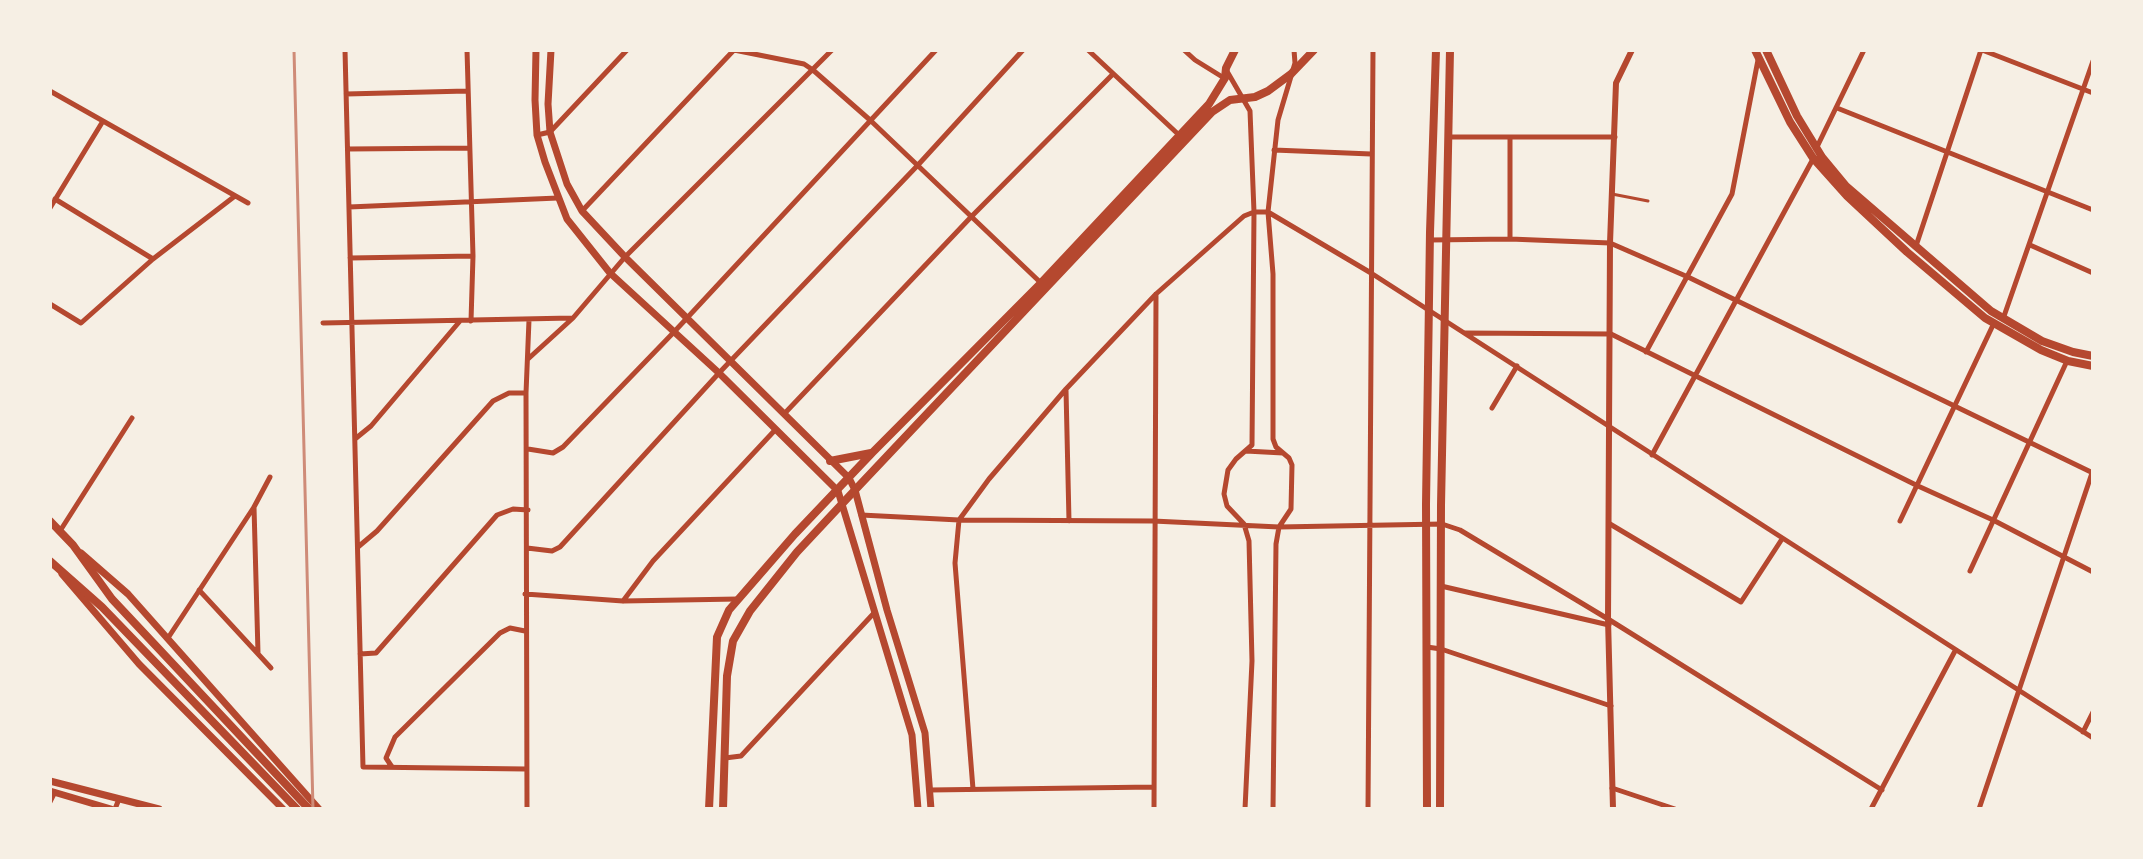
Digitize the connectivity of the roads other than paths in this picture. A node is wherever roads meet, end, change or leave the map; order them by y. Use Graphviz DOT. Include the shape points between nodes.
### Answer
graph roads {
  1 [pos="345,50"];
  2 [pos="467,50"];
  3 [pos="536,50"];
  4 [pos="551,50"];
  5 [pos="627,50"];
  6 [pos="734,50"];
  7 [pos="832,50"];
  8 [pos="936,50"];
  9 [pos="1023,50"];
  10 [pos="1088,50"];
  11 [pos="1184,50"];
  12 [pos="1235,50"];
  13 [pos="1294,50"];
  14 [pos="1314,50"];
  15 [pos="1373,50"];
  16 [pos="1436,50"];
  17 [pos="1450,50"];
  18 [pos="1632,50"];
  19 [pos="1766,50"];
  20 [pos="1864,50"];
  21 [pos="1982,50"];
  22 [pos="1757,54"];
  23 [pos="2093,61"];
  24 [pos="1226,68"];
  25 [pos="813,70"];
  26 [pos="1113,74"];
  27 [pos="1291,74"];
  28 [pos="1225,78"];
  29 [pos="2085,89"];
  30 [pos="50,91"];
  31 [pos="467,91"];
  32 [pos="2093,93"];
  33 [pos="346,94"];
  34 [pos="1244,98"];
  35 [pos="1837,108"];
  36 [pos="870,120"];
  37 [pos="103,121"];
  38 [pos="550,132"];
  39 [pos="537,135"];
  40 [pos="1179,135"];
  41 [pos="1448,137"];
  42 [pos="1510,137"];
  43 [pos="1616,137"];
  44 [pos="469,148"];
  45 [pos="348,149"];
  46 [pos="1274,150"];
  47 [pos="1946,151"];
  48 [pos="1815,153"];
  49 [pos="1371,154"];
  50 [pos="918,165"];
  51 [pos="2048,192"];
  52 [pos="1612,194"];
  53 [pos="235,196"];
  54 [pos="558,198"];
  55 [pos="55,199"];
  56 [pos="1648,201"];
  57 [pos="471,202"];
  58 [pos="248,203"];
  59 [pos="349,207"];
  60 [pos="50,208"];
  61 [pos="2093,210"];
  62 [pos="582,211"];
  63 [pos="1254,212"];
  64 [pos="1268,212"];
  65 [pos="971,217"];
  66 [pos="1446,239"];
  67 [pos="1510,239"];
  68 [pos="1430,240"];
  69 [pos="1610,243"];
  70 [pos="2030,245"];
  71 [pos="1915,247"];
  72 [pos="473,256"];
  73 [pos="625,257"];
  74 [pos="350,258"];
  75 [pos="153,259"];
  76 [pos="610,273"];
  77 [pos="1371,273"];
  78 [pos="2093,273"];
  79 [pos="1688,277"];
  80 [pos="1041,283"];
  81 [pos="1156,294"];
  82 [pos="1735,301"];
  83 [pos="50,304"];
  84 [pos="1429,312"];
  85 [pos="688,317"];
  86 [pos="573,318"];
  87 [pos="529,320"];
  88 [pos="460,321"];
  89 [pos="471,321"];
  90 [pos="1998,321"];
  91 [pos="1445,322"];
  92 [pos="323,323"];
  93 [pos="352,323"];
  94 [pos="674,332"];
  95 [pos="1464,333"];
  96 [pos="1611,334"];
  97 [pos="1646,352"];
  98 [pos="2093,356"];
  99 [pos="528,359"];
  100 [pos="732,359"];
  101 [pos="2068,361"];
  102 [pos="1517,366"];
  103 [pos="2093,366"];
  104 [pos="719,373"];
  105 [pos="1694,376"];
  106 [pos="1066,389"];
  107 [pos="526,393"];
  108 [pos="1953,407"];
  109 [pos="1492,408"];
  110 [pos="785,413"];
  111 [pos="132,418"];
  112 [pos="1609,427"];
  113 [pos="776,429"];
  114 [pos="354,440"];
  115 [pos="2029,440"];
  116 [pos="528,449"];
  117 [pos="1245,451"];
  118 [pos="872,453"];
  119 [pos="1284,453"];
  120 [pos="1652,455"];
  121 [pos="830,461"];
  122 [pos="2093,472"];
  123 [pos="270,477"];
  124 [pos="849,478"];
  125 [pos="1918,486"];
  126 [pos="855,490"];
  127 [pos="838,491"];
  128 [pos="842,504"];
  129 [pos="254,507"];
  130 [pos="528,510"];
  131 [pos="860,515"];
  132 [pos="959,520"];
  133 [pos="1993,520"];
  134 [pos="50,521"];
  135 [pos="1069,521"];
  136 [pos="1153,521"];
  137 [pos="1900,521"];
  138 [pos="1244,524"];
  139 [pos="1442,524"];
  140 [pos="1610,524"];
  141 [pos="1426,525"];
  142 [pos="1371,526"];
  143 [pos="1279,527"];
  144 [pos="60,531"];
  145 [pos="1782,539"];
  146 [pos="73,545"];
  147 [pos="358,548"];
  148 [pos="527,548"];
  149 [pos="2062,556"];
  150 [pos="50,561"];
  151 [pos="58,569"];
  152 [pos="1970,571"];
  153 [pos="2093,572"];
  154 [pos="1441,586"];
  155 [pos="199,590"];
  156 [pos="525,594"];
  157 [pos="738,599"];
  158 [pos="623,601"];
  159 [pos="874,613"];
  160 [pos="1608,622"];
  161 [pos="525,631"];
  162 [pos="167,638"];
  163 [pos="1426,647"];
  164 [pos="1441,649"];
  165 [pos="1955,651"];
  166 [pos="258,653"];
  167 [pos="360,654"];
  168 [pos="271,668"];
  169 [pos="2018,691"];
  170 [pos="1611,706"];
  171 [pos="2093,712"];
  172 [pos="2083,732"];
  173 [pos="2093,738"];
  174 [pos="724,758"];
  175 [pos="392,767"];
  176 [pos="526,769"];
  177 [pos="50,781"];
  178 [pos="1154,787"];
  179 [pos="1612,788"];
  180 [pos="973,789"];
  181 [pos="930,790"];
  182 [pos="1882,790"];
  183 [pos="52,791"];
  184 [pos="306,795"];
  185 [pos="119,799"];
  186 [pos="50,802"];
  187 [pos="113,809"];
  188 [pos="159,809"];
  189 [pos="283,809"];
  190 [pos="294,809"];
  191 [pos="309,809"];
  192 [pos="319,809"];
  193 [pos="527,809"];
  194 [pos="709,809"];
  195 [pos="723,809"];
  196 [pos="918,809"];
  197 [pos="931,809"];
  198 [pos="1154,809"];
  199 [pos="1245,809"];
  200 [pos="1273,809"];
  201 [pos="1368,809"];
  202 [pos="1427,809"];
  203 [pos="1440,809"];
  204 [pos="1613,809"];
  205 [pos="1675,809"];
  206 [pos="1871,809"];
  207 [pos="1979,809"];
  1 -- 33 [label="street"];
  2 -- 31 [label="street"];
  3 -- 39 [label="main road"];
  4 -- 38 [label="main road"];
  5 -- 38 [label="street"];
  6 -- 25 [label="street"];
  6 -- 62 [label="street"];
  7 -- 25 [label="street"];
  8 -- 36 [label="street"];
  9 -- 50 [label="street"];
  10 -- 26 [label="street"];
  11 -- 28 [label="street"];
  12 -- 24 [label="main road"];
  13 -- 27 [label="street"];
  14 -- 27 [label="main road"];
  15 -- 49 [label="street"];
  16 -- 68 [label="main road"];
  17 -- 41 [label="main road"];
  18 -- 43 [label="street" via="1616,83"];
  19 -- 48 [label="main road"];
  20 -- 35 [label="street"];
  21 -- 29 [label="street"];
  21 -- 47 [label="street"];
  22 -- 48 [label="main road" via="1790,122"];
  22 -- 79 [label="street" via="1732,194"];
  23 -- 29 [label="street"];
  24 -- 28 [label="main road"];
  24 -- 34 [label="street"];
  25 -- 36 [label="street"];
  25 -- 73 [label="street"];
  26 -- 40 [label="street"];
  26 -- 65 [label="street"];
  27 -- 34 [label="main road" via="1268,91"];
  27 -- 46 [label="street"];
  28 -- 40 [label="main road"];
  29 -- 32 [label="street"];
  29 -- 51 [label="street"];
  30 -- 37 [label="street"];
  31 -- 33 [label="street"];
  31 -- 44 [label="street"];
  33 -- 45 [label="street"];
  34 -- 63 [label="street" via="1251,121"];
  34 -- 126 [label="main road" via="1212,112"];
  35 -- 47 [label="street"];
  35 -- 48 [label="street"];
  36 -- 50 [label="street"];
  36 -- 85 [label="street"];
  37 -- 53 [label="street"];
  37 -- 55 [label="street"];
  38 -- 39 [label="street"];
  38 -- 62 [label="main road"];
  39 -- 54 [label="main road"];
  40 -- 80 [label="main road"];
  41 -- 42 [label="street"];
  41 -- 66 [label="main road"];
  42 -- 43 [label="street"];
  42 -- 67 [label="street"];
  43 -- 52 [label="street"];
  44 -- 45 [label="street"];
  44 -- 57 [label="street"];
  45 -- 59 [label="street"];
  46 -- 49 [label="street"];
  46 -- 64 [label="street"];
  47 -- 51 [label="street"];
  47 -- 71 [label="street"];
  48 -- 71 [label="main road"];
  48 -- 82 [label="street"];
  48 -- 90 [label="main road" via="1847,196 1907,252"];
  49 -- 77 [label="street"];
  50 -- 65 [label="street"];
  50 -- 100 [label="street"];
  51 -- 61 [label="street"];
  51 -- 70 [label="street"];
  52 -- 56 [label="lane"];
  52 -- 69 [label="street"];
  53 -- 58 [label="street"];
  53 -- 75 [label="street"];
  54 -- 57 [label="street"];
  54 -- 76 [label="main road" via="567,219"];
  55 -- 60 [label="street"];
  55 -- 75 [label="street"];
  57 -- 59 [label="street"];
  57 -- 72 [label="street"];
  59 -- 74 [label="street"];
  62 -- 73 [label="main road"];
  63 -- 64 [label="street"];
  63 -- 81 [label="street"];
  63 -- 117 [label="street" via="1252,445"];
  64 -- 77 [label="street"];
  64 -- 119 [label="street" via="1273,439"];
  65 -- 80 [label="street"];
  65 -- 110 [label="street"];
  66 -- 67 [label="street"];
  66 -- 68 [label="street"];
  66 -- 91 [label="main road"];
  67 -- 69 [label="street"];
  68 -- 84 [label="main road"];
  69 -- 79 [label="street"];
  69 -- 96 [label="street"];
  70 -- 78 [label="street"];
  70 -- 90 [label="street"];
  71 -- 90 [label="main road"];
  72 -- 74 [label="street"];
  72 -- 89 [label="street"];
  73 -- 76 [label="street"];
  73 -- 85 [label="main road"];
  74 -- 93 [label="street"];
  75 -- 83 [label="street" via="81,323"];
  76 -- 86 [label="street"];
  76 -- 94 [label="main road"];
  77 -- 84 [label="street"];
  77 -- 142 [label="street"];
  79 -- 82 [label="street"];
  79 -- 97 [label="street"];
  80 -- 118 [label="main road"];
  81 -- 106 [label="street"];
  81 -- 136 [label="street"];
  82 -- 105 [label="street"];
  82 -- 108 [label="street"];
  84 -- 91 [label="street"];
  84 -- 141 [label="main road"];
  85 -- 94 [label="street"];
  85 -- 100 [label="main road"];
  86 -- 87 [label="street"];
  86 -- 99 [label="street"];
  87 -- 89 [label="street"];
  87 -- 99 [label="street"];
  88 -- 89 [label="street"];
  88 -- 93 [label="street"];
  88 -- 114 [label="street"];
  90 -- 98 [label="main road"];
  90 -- 101 [label="main road" via="2028,343"];
  90 -- 108 [label="street"];
  91 -- 95 [label="street"];
  91 -- 139 [label="main road"];
  92 -- 93 [label="street"];
  93 -- 114 [label="street"];
  94 -- 104 [label="main road"];
  94 -- 116 [label="street" via="563,447 553,453"];
  95 -- 96 [label="street"];
  95 -- 102 [label="street"];
  96 -- 97 [label="street"];
  96 -- 112 [label="street"];
  97 -- 105 [label="street"];
  99 -- 107 [label="street"];
  100 -- 104 [label="street"];
  100 -- 110 [label="main road"];
  101 -- 103 [label="main road"];
  101 -- 115 [label="street"];
  102 -- 109 [label="street"];
  102 -- 112 [label="street"];
  104 -- 113 [label="main road"];
  104 -- 148 [label="street" via="560,547"];
  105 -- 120 [label="street"];
  105 -- 125 [label="street"];
  106 -- 132 [label="street"];
  106 -- 135 [label="street"];
  107 -- 116 [label="street"];
  107 -- 147 [label="street" via="509,393 493,401"];
  108 -- 115 [label="street"];
  108 -- 125 [label="street"];
  110 -- 121 [label="main road"];
  111 -- 144 [label="street"];
  112 -- 120 [label="street"];
  112 -- 140 [label="street"];
  113 -- 127 [label="main road"];
  113 -- 158 [label="street" via="653,561"];
  114 -- 147 [label="street"];
  115 -- 122 [label="street"];
  115 -- 133 [label="street"];
  116 -- 130 [label="street"];
  117 -- 119 [label="street"];
  117 -- 138 [label="street" via="1228,470 1224,494 1227,506"];
  118 -- 121 [label="main road"];
  118 -- 124 [label="main road"];
  119 -- 143 [label="street" via="1292,465 1291,509"];
  120 -- 145 [label="street"];
  121 -- 124 [label="main road"];
  122 -- 149 [label="street"];
  123 -- 129 [label="street"];
  124 -- 126 [label="main road"];
  124 -- 127 [label="main road"];
  125 -- 133 [label="street"];
  125 -- 137 [label="street"];
  126 -- 128 [label="main road"];
  126 -- 131 [label="main road"];
  127 -- 128 [label="main road"];
  127 -- 157 [label="main road"];
  128 -- 159 [label="main road"];
  128 -- 174 [label="main road" via="797,552 733,641"];
  129 -- 155 [label="street"];
  129 -- 166 [label="street"];
  130 -- 148 [label="street"];
  130 -- 167 [label="street" via="497,515 376,653"];
  131 -- 132 [label="street"];
  131 -- 181 [label="main road" via="925,733"];
  132 -- 135 [label="street"];
  132 -- 180 [label="street" via="955,563"];
  133 -- 149 [label="street"];
  133 -- 152 [label="street"];
  134 -- 144 [label="main road"];
  135 -- 136 [label="street"];
  136 -- 138 [label="street"];
  136 -- 178 [label="street"];
  138 -- 143 [label="street"];
  138 -- 199 [label="street" via="1249,541 1252,661"];
  139 -- 141 [label="street"];
  139 -- 154 [label="main road"];
  139 -- 160 [label="street"];
  140 -- 145 [label="street" via="1741,602"];
  140 -- 160 [label="street"];
  141 -- 142 [label="street"];
  141 -- 163 [label="main road"];
  142 -- 143 [label="street"];
  142 -- 201 [label="street"];
  143 -- 200 [label="street"];
  144 -- 146 [label="main road"];
  145 -- 165 [label="street"];
  146 -- 162 [label="main road"];
  146 -- 191 [label="main road" via="112,599"];
  147 -- 167 [label="street"];
  148 -- 156 [label="street"];
  149 -- 153 [label="street"];
  149 -- 169 [label="street"];
  150 -- 151 [label="main road"];
  151 -- 189 [label="main road" via="139,664"];
  151 -- 190 [label="main road" via="102,607"];
  154 -- 160 [label="street"];
  154 -- 164 [label="main road"];
  155 -- 162 [label="street"];
  155 -- 166 [label="street"];
  156 -- 158 [label="street"];
  156 -- 161 [label="street"];
  157 -- 158 [label="street"];
  157 -- 194 [label="main road" via="717,637"];
  159 -- 174 [label="street" via="741,756"];
  159 -- 196 [label="main road" via="912,735"];
  160 -- 170 [label="street"];
  160 -- 182 [label="street"];
  161 -- 175 [label="street" via="510,628 500,633 395,737 386,758"];
  161 -- 176 [label="street"];
  162 -- 184 [label="main road"];
  163 -- 164 [label="street"];
  163 -- 202 [label="main road"];
  164 -- 170 [label="street"];
  164 -- 203 [label="main road"];
  165 -- 169 [label="street"];
  165 -- 182 [label="street"];
  166 -- 168 [label="street"];
  167 -- 175 [label="street" via="363,767"];
  169 -- 172 [label="street"];
  169 -- 207 [label="street"];
  170 -- 179 [label="street"];
  171 -- 172 [label="street"];
  172 -- 173 [label="street"];
  174 -- 195 [label="main road"];
  175 -- 176 [label="street"];
  176 -- 193 [label="street"];
  177 -- 185 [label="main road"];
  178 -- 180 [label="street"];
  178 -- 198 [label="street"];
  179 -- 204 [label="street"];
  179 -- 205 [label="street"];
  180 -- 181 [label="street"];
  181 -- 197 [label="main road"];
  182 -- 206 [label="street"];
  183 -- 186 [label="street"];
  183 -- 187 [label="main road"];
  184 -- 190 [label="main road"];
  184 -- 192 [label="main road"];
  185 -- 187 [label="street"];
  185 -- 188 [label="main road"];
}
